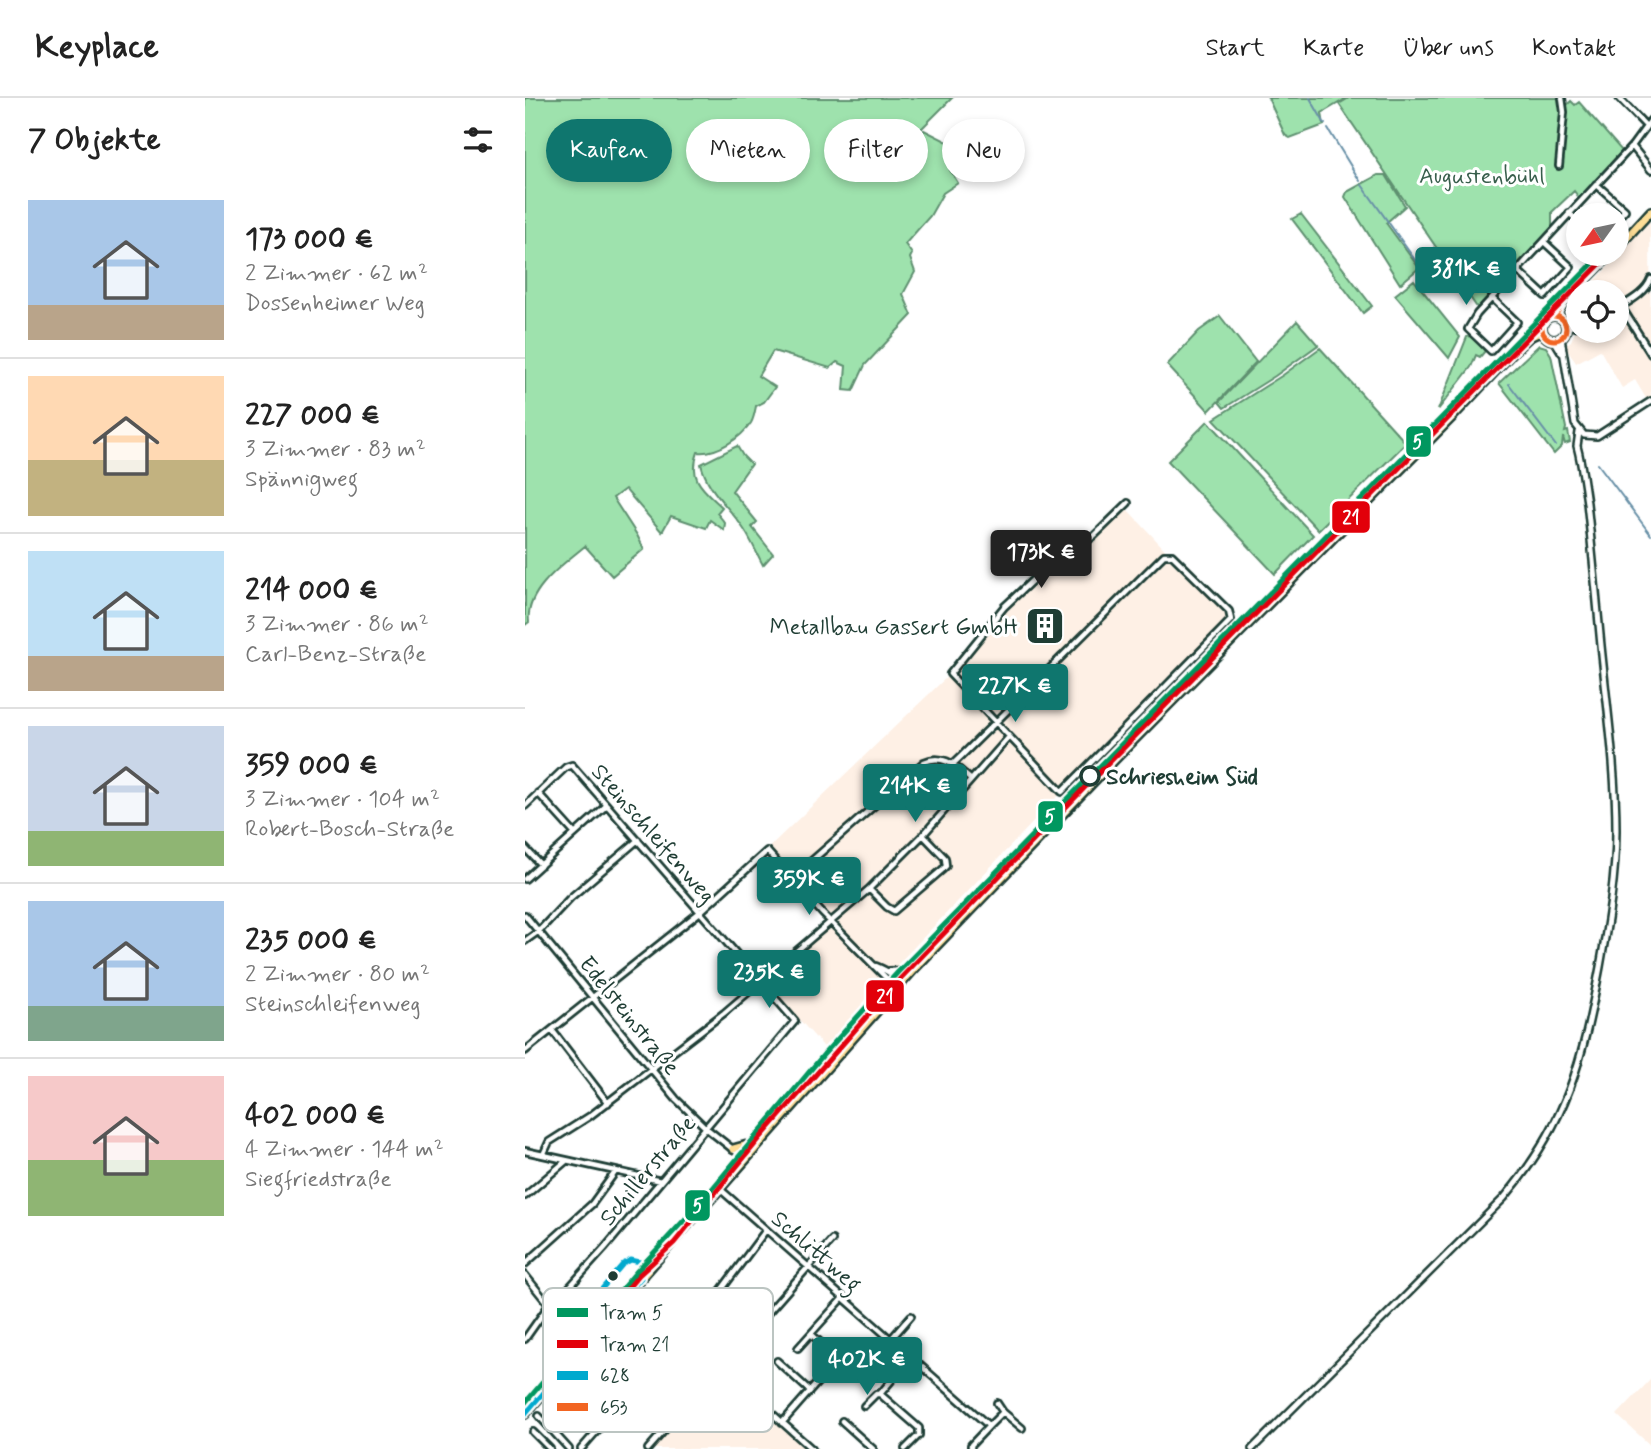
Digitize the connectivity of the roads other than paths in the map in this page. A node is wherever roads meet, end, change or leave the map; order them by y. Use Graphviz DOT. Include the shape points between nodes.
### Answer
graph roads {
  1 [pos="1562,98"];
  2 [pos="1619,98"];
  3 [pos="1651,121"];
  4 [pos="1646,127"];
  5 [pos="1632,146"];
  6 [pos="1559,166"];
  7 [pos="1651,170"];
  8 [pos="1596,184"];
  9 [pos="1578,203"];
  10 [pos="1617,203"];
  11 [pos="1651,211"];
  12 [pos="1566,217"];
  13 [pos="1629,235"];
  14 [pos="1545,242"];
  15 [pos="1599,266"];
  16 [pos="1517,271"];
  17 [pos="1651,279"];
  18 [pos="1492,298"];
  19 [pos="1629,301"];
  20 [pos="1555,316"];
  21 [pos="1629,322"];
  22 [pos="1565,327"];
  23 [pos="1542,331"];
  24 [pos="1558,339"];
  25 [pos="1651,354"];
  26 [pos="1651,401"];
  27 [pos="1578,430"];
  28 [pos="1588,437"];
  29 [pos="1579,453"];
  30 [pos="1128,503"];
  31 [pos="996,722"];
  32 [pos="1009,737"];
  33 [pos="953,765"];
  34 [pos="970,780"];
  35 [pos="538,793"];
  36 [pos="607,805"];
  37 [pos="525,806"];
  38 [pos="575,834"];
  39 [pos="923,835"];
  40 [pos="638,840"];
  41 [pos="525,848"];
  42 [pos="541,865"];
  43 [pos="792,878"];
  44 [pos="525,879"];
  45 [pos="869,888"];
  46 [pos="700,912"];
  47 [pos="525,915"];
  48 [pos="831,922"];
  49 [pos="539,930"];
  50 [pos="525,941"];
  51 [pos="872,964"];
  52 [pos="913,970"];
  53 [pos="888,971"];
  54 [pos="761,982"];
  55 [pos="896,988"];
  56 [pos="594,998"];
  57 [pos="795,1021"];
  58 [pos="552,1030"];
  59 [pos="525,1051"];
  60 [pos="651,1070"];
  61 [pos="608,1103"];
  62 [pos="706,1128"];
  63 [pos="763,1140"];
  64 [pos="733,1149"];
  65 [pos="525,1150"];
  66 [pos="543,1155"];
  67 [pos="566,1160"];
  68 [pos="746,1160"];
  69 [pos="616,1171"];
  70 [pos="660,1181"];
  71 [pos="720,1189"];
  72 [pos="525,1196"];
  73 [pos="766,1230"];
  74 [pos="832,1240"];
  75 [pos="525,1264"];
  76 [pos="810,1268"];
  77 [pos="525,1275"];
  78 [pos="568,1288"];
  79 [pos="634,1288"];
  80 [pos="723,1288"];
  81 [pos="543,1298"];
  82 [pos="843,1298"];
  83 [pos="773,1310"];
  84 [pos="543,1314"];
  85 [pos="911,1316"];
  86 [pos="811,1334"];
  87 [pos="525,1339"];
  88 [pos="891,1340"];
  89 [pos="798,1348"];
  90 [pos="911,1357"];
  91 [pos="777,1361"];
  92 [pos="844,1364"];
  93 [pos="825,1374"];
  94 [pos="810,1391"];
  95 [pos="543,1393"];
  96 [pos="880,1394"];
  97 [pos="997,1403"];
  98 [pos="863,1406"];
  99 [pos="1003,1412"];
  100 [pos="525,1414"];
  101 [pos="773,1415"];
  102 [pos="539,1416"];
  103 [pos="543,1421"];
  104 [pos="842,1421"];
  105 [pos="782,1423"];
  106 [pos="989,1426"];
  107 [pos="1022,1428"];
  108 [pos="533,1432"];
  109 [pos="553,1432"];
  110 [pos="596,1432"];
  111 [pos="663,1432"];
  112 [pos="550,1449"];
  113 [pos="569,1449"];
  114 [pos="581,1449"];
  115 [pos="648,1449"];
  116 [pos="812,1449"];
  117 [pos="873,1449"];
  118 [pos="905,1449"];
  119 [pos="971,1449"];
  120 [pos="1252,1449"];
  1 -- 6 [label="street"];
  2 -- 4 [label="street"];
  3 -- 4 [label="street"];
  4 -- 5 [label="street"];
  5 -- 7 [label="street"];
  5 -- 8 [label="street"];
  8 -- 9 [label="street"];
  8 -- 10 [label="street"];
  11 -- 13 [label="main road"];
  12 -- 14 [label="street"];
  14 -- 16 [label="street"];
  14 -- 16 [label="street" via="1571,267 1545,296"];
  15 -- 20 [label="main road"];
  16 -- 18 [label="street"];
  17 -- 19 [label="street" via="1642,293"];
  18 -- 18 [label="street" via="1517,322 1491,351 1468,329"];
  20 -- 22 [label="main road"];
  20 -- 23 [label="main road" via="1545,320"];
  21 -- 25 [label="street"];
  22 -- 24 [label="main road"];
  23 -- 24 [label="main road" via="1546,337"];
  23 -- 52 [label="main road" via="1516,349"];
  24 -- 27 [label="street"];
  26 -- 28 [label="street" via="1597,436"];
  27 -- 28 [label="street"];
  27 -- 29 [label="street"];
  28 -- 29 [label="street"];
  29 -- 120 [label="street" via="1591,539 1616,829 1606,936 1577,1073 1552,1131 1504,1198"];
  30 -- 31 [label="street" via="1094,536 1038,575 950,674"];
  31 -- 32 [label="street"];
  31 -- 32 [label="street" via="1164,555 1229,611 1231,620 1062,792"];
  31 -- 33 [label="street"];
  32 -- 34 [label="street"];
  33 -- 34 [label="street"];
  33 -- 43 [label="street" via="936,758 924,762"];
  34 -- 39 [label="street"];
  35 -- 36 [label="street, Steinschleifenweg" via="569,765"];
  35 -- 37 [label="street"];
  35 -- 38 [label="street"];
  36 -- 38 [label="street"];
  36 -- 40 [label="street, Steinschleifenweg"];
  38 -- 42 [label="street"];
  39 -- 45 [label="street"];
  39 -- 45 [label="street" via="945,858 942,870 894,911"];
  40 -- 46 [label="street, Steinschleifenweg"];
  40 -- 49 [label="street"];
  41 -- 42 [label="street"];
  42 -- 44 [label="street"];
  43 -- 46 [label="street" via="767,851"];
  43 -- 48 [label="street"];
  45 -- 48 [label="street"];
  46 -- 54 [label="street, Steinschleifenweg"];
  46 -- 56 [label="street"];
  47 -- 49 [label="street, Edelsteinstraße"];
  48 -- 51 [label="street"];
  48 -- 54 [label="street"];
  49 -- 50 [label="street"];
  49 -- 56 [label="street, Edelsteinstraße"];
  51 -- 53 [label="street"];
  51 -- 55 [label="street"];
  52 -- 53 [label="street"];
  52 -- 55 [label="main road"];
  53 -- 55 [label="street"];
  54 -- 57 [label="street, Steinschleifenweg"];
  54 -- 60 [label="street"];
  55 -- 63 [label="main road"];
  56 -- 58 [label="street"];
  56 -- 60 [label="street, Edelsteinstraße"];
  57 -- 62 [label="street, Schillerstraße"];
  58 -- 59 [label="street"];
  58 -- 61 [label="street"];
  60 -- 61 [label="street"];
  60 -- 62 [label="street, Edelsteinstraße"];
  61 -- 66 [label="street" via="549,1142"];
  62 -- 64 [label="street, Edelsteinstraße"];
  62 -- 70 [label="street, Schillerstraße"];
  63 -- 64 [label="main road"];
  63 -- 68 [label="main road"];
  64 -- 68 [label="street, Edelsteinstraße"];
  65 -- 66 [label="street"];
  66 -- 67 [label="street"];
  67 -- 69 [label="street"];
  67 -- 72 [label="street"];
  68 -- 71 [label="main road"];
  69 -- 70 [label="street"];
  69 -- 75 [label="street" via="592,1204"];
  70 -- 78 [label="street, Schillerstraße"];
  71 -- 73 [label="street, Schlittweg"];
  71 -- 79 [label="main road"];
  73 -- 76 [label="street, Schlittweg"];
  73 -- 80 [label="street"];
  74 -- 76 [label="street"];
  76 -- 82 [label="street, Schlittweg"];
  76 -- 83 [label="street"];
  77 -- 81 [label="street"];
  82 -- 86 [label="street"];
  82 -- 88 [label="street, Schlittweg"];
  84 -- 87 [label="street, Schillerstraße"];
  85 -- 88 [label="street"];
  86 -- 89 [label="street"];
  86 -- 92 [label="street"];
  88 -- 90 [label="street, Schlittweg"];
  90 -- 96 [label="street"];
  90 -- 106 [label="street, Schlittweg"];
  91 -- 94 [label="street"];
  93 -- 94 [label="street"];
  94 -- 105 [label="street"];
  95 -- 100 [label="main road"];
  96 -- 98 [label="street"];
  96 -- 118 [label="street" via="919,1428 919,1435"];
  97 -- 99 [label="street"];
  99 -- 106 [label="street"];
  99 -- 107 [label="street"];
  101 -- 105 [label="street"];
  102 -- 103 [label="street"];
  104 -- 117 [label="street"];
  105 -- 116 [label="street"];
  106 -- 119 [label="street"];
  108 -- 112 [label="street"];
  109 -- 113 [label="street"];
  110 -- 114 [label="street"];
  111 -- 115 [label="street"];
}
